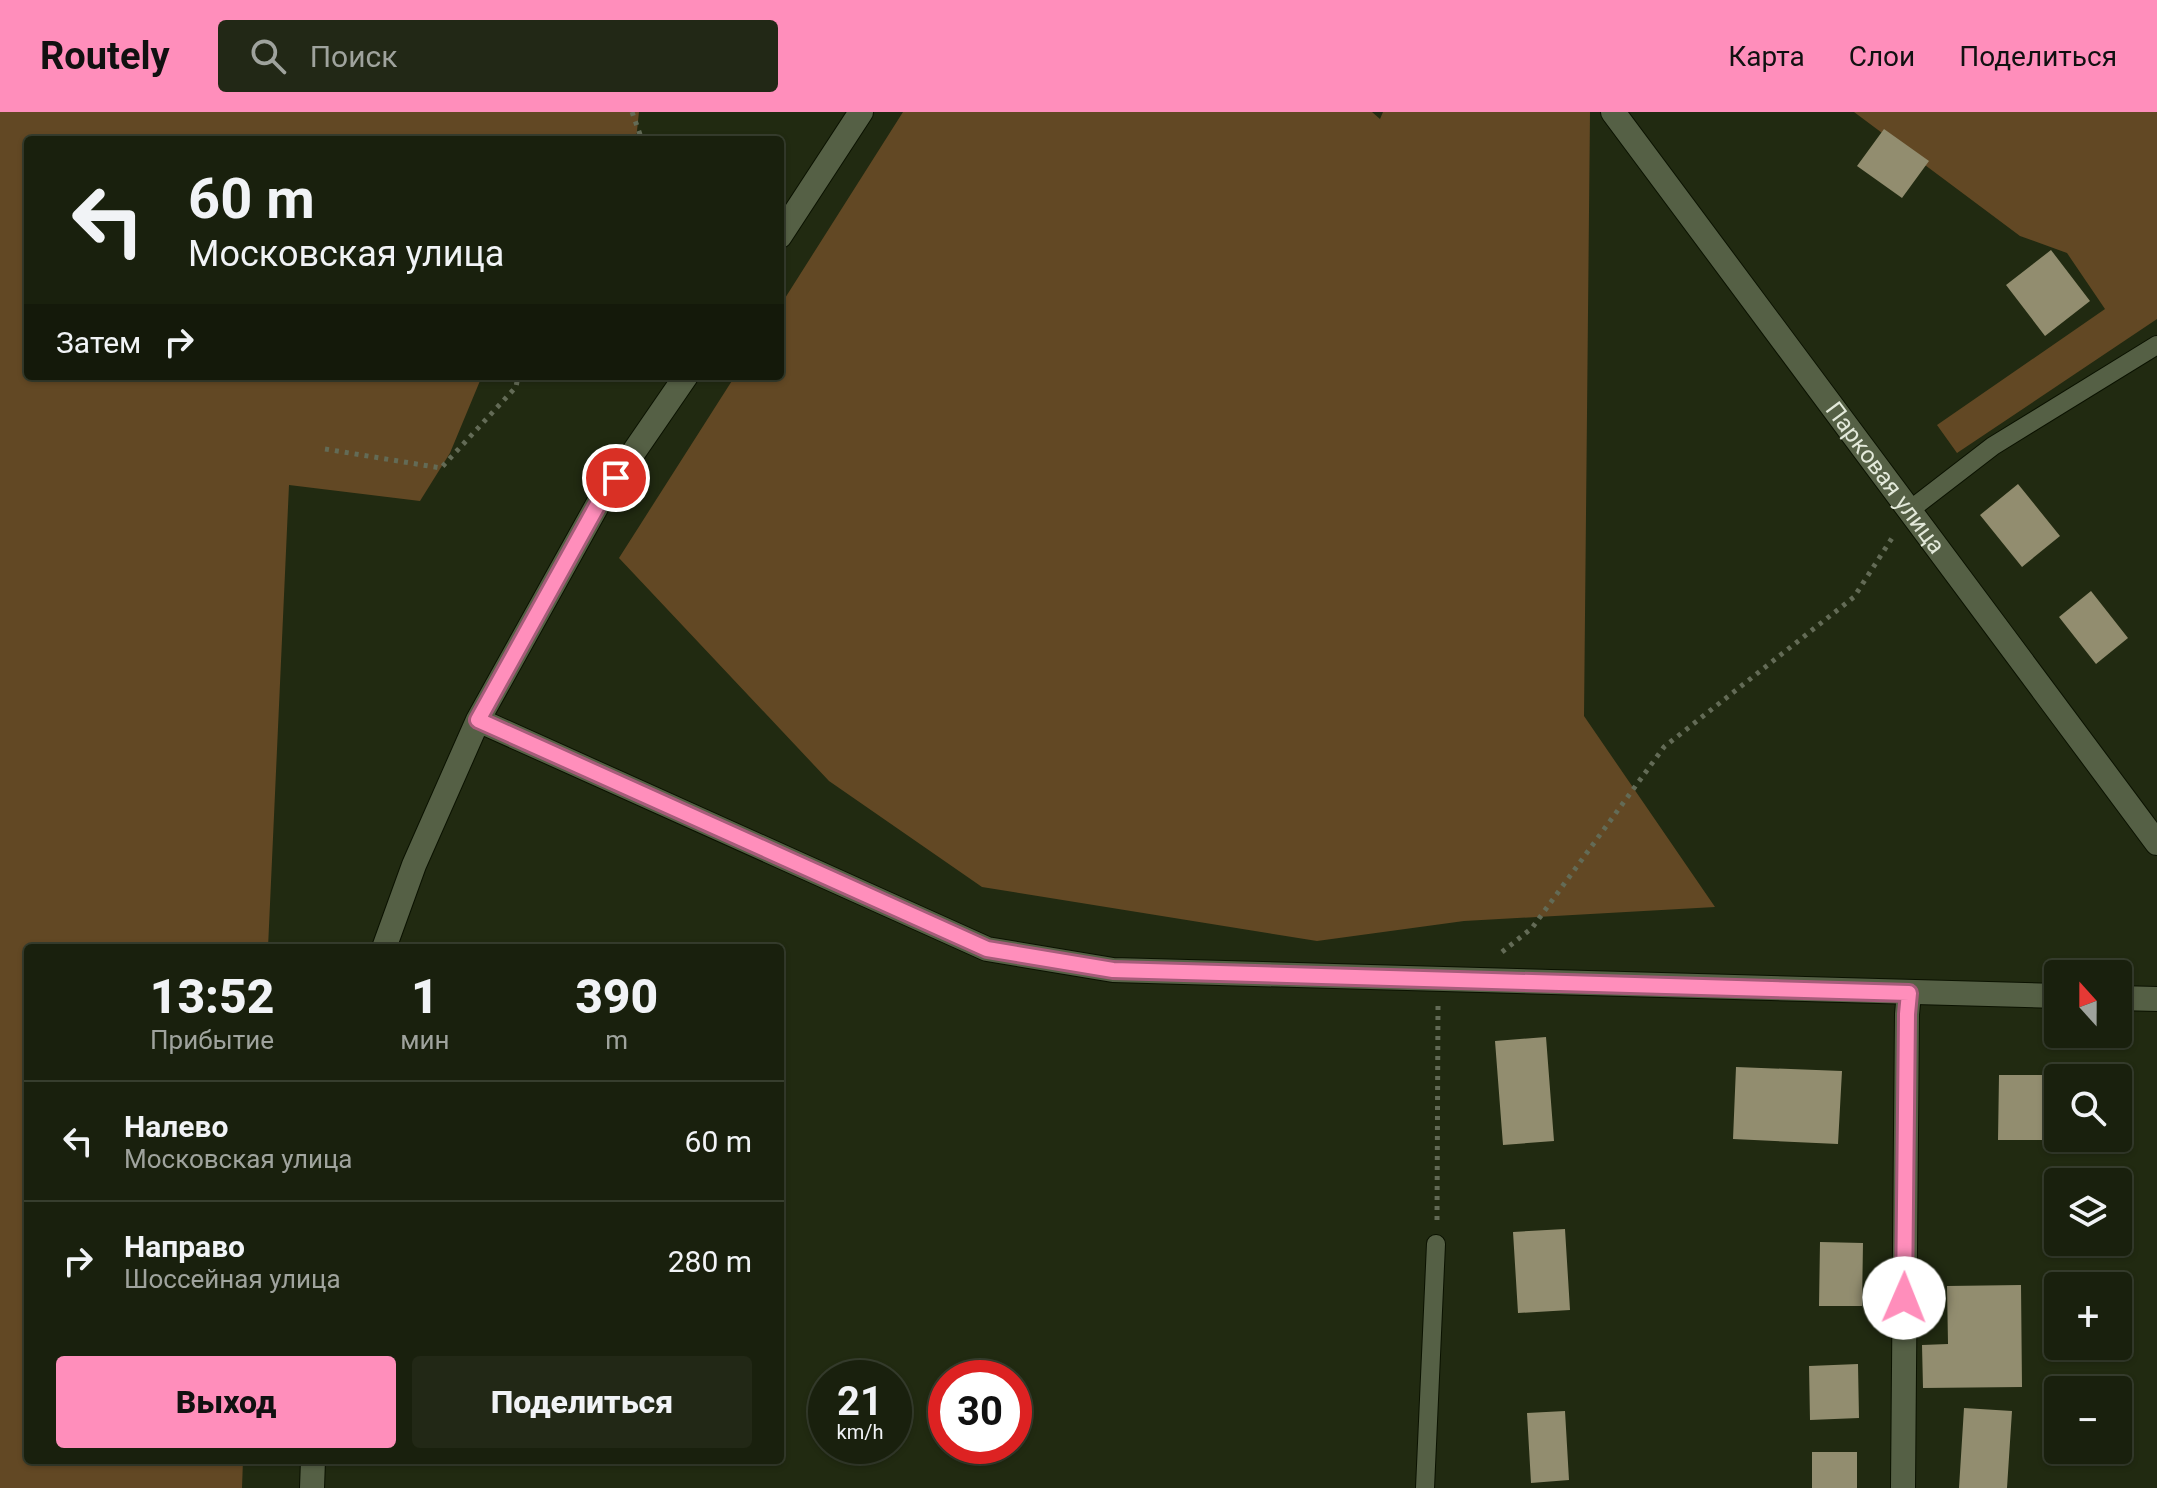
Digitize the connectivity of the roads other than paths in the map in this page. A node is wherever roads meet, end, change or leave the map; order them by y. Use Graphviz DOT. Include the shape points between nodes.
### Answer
graph roads {
  1 [pos="861,112"];
  2 [pos="1613,112"];
  3 [pos="784,230"];
  4 [pos="2157,345"];
  5 [pos="683,380"];
  6 [pos="1910,510"];
  7 [pos="478,720"];
  8 [pos="2157,843"];
  9 [pos="385,944"];
  10 [pos="1909,993"];
  11 [pos="2044,996"];
  12 [pos="2132,998"];
  13 [pos="2157,999"];
  14 [pos="1436,1244"];
  15 [pos="313,1464"];
  16 [pos="312,1488"];
  17 [pos="1425,1488"];
  18 [pos="1903,1488"];
  1 -- 3 [label="street"];
  2 -- 6 [label="street, Парковая улица"];
  4 -- 6 [label="lane" via="1993,446"];
  5 -- 7 [label="street" via="598,504"];
  6 -- 8 [label="street, Парковая улица"];
  7 -- 9 [label="street"];
  7 -- 10 [label="street" via="987,949 1113,970"];
  10 -- 11 [label="street"];
  10 -- 18 [label="street"];
  12 -- 13 [label="street"];
  14 -- 17 [label="lane"];
  15 -- 16 [label="street"];
}
